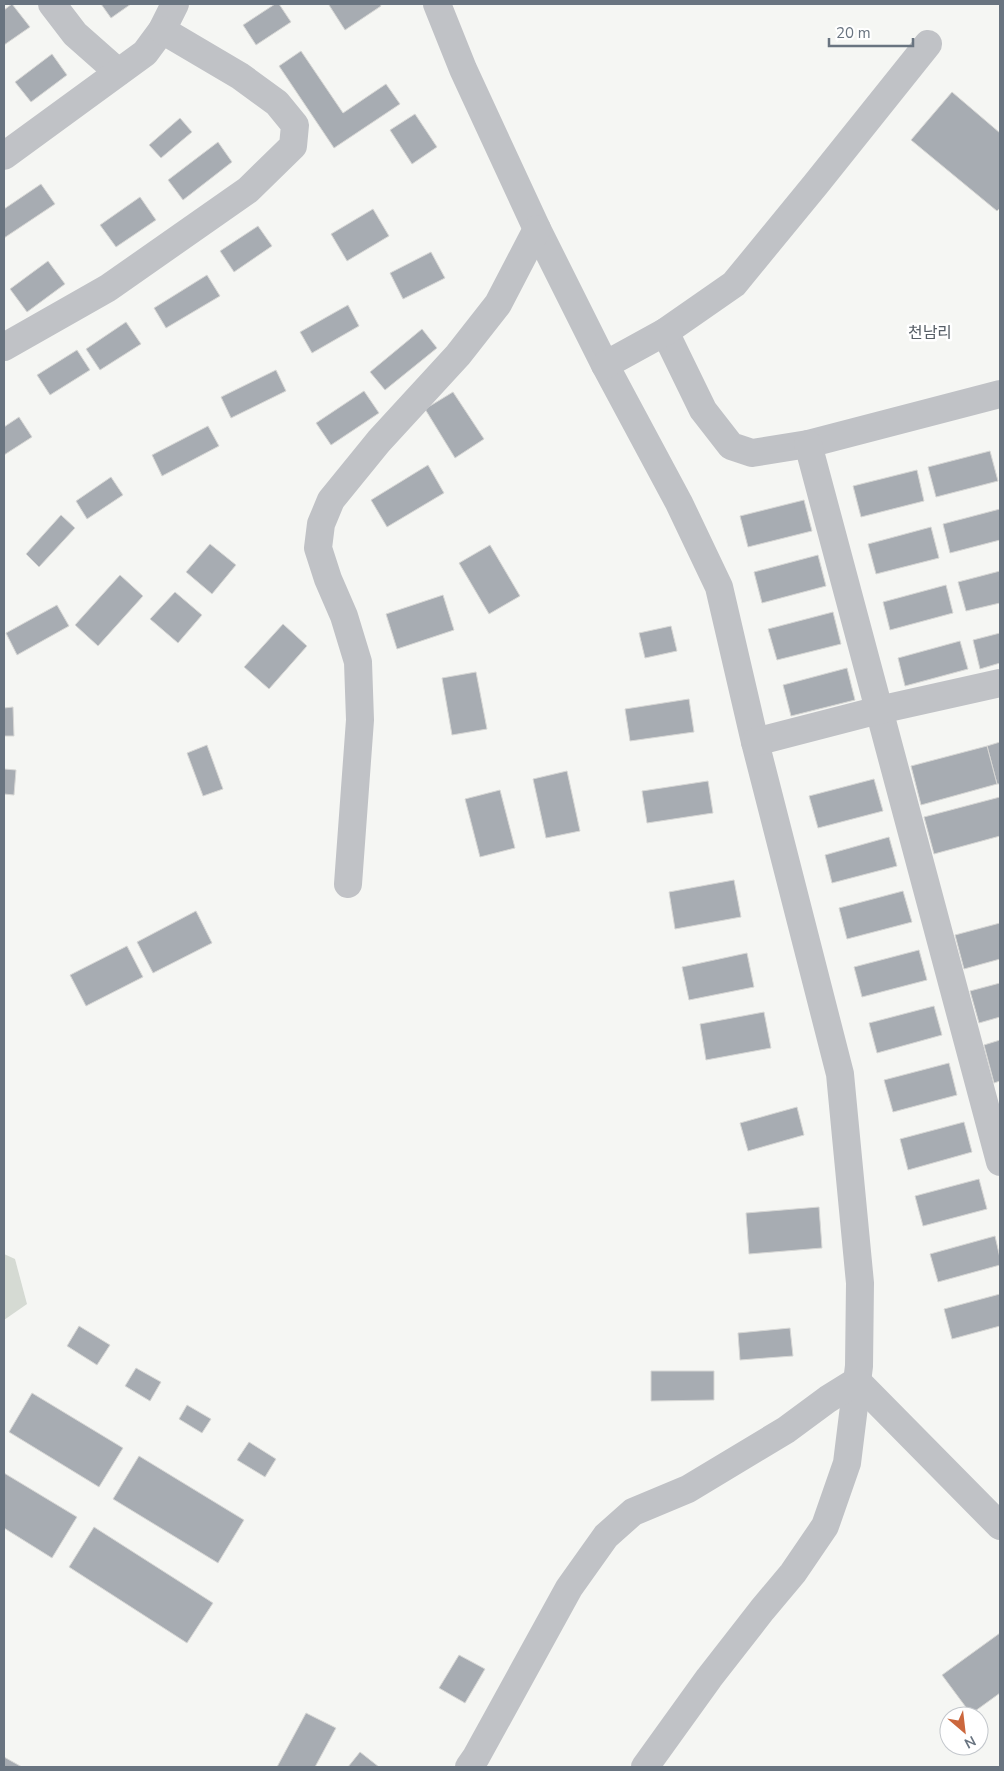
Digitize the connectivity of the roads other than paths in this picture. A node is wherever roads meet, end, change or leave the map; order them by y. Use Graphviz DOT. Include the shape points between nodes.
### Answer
graph roads {
  1 [pos="52,4"];
  2 [pos="175,4"];
  3 [pos="438,4"];
  4 [pos="162,30"];
  5 [pos="928,44"];
  6 [pos="118,72"];
  7 [pos="4,156"];
  8 [pos="537,229"];
  9 [pos="665,332"];
  10 [pos="4,347"];
  11 [pos="605,365"];
  12 [pos="1000,394"];
  13 [pos="808,444"];
  14 [pos="1000,683"];
  15 [pos="879,710"];
  16 [pos="756,742"];
  17 [pos="348,884"];
  18 [pos="1000,1162"];
  19 [pos="857,1381"];
  20 [pos="1000,1526"];
  21 [pos="469,1767"];
  22 [pos="645,1767"];
  1 -- 6 [label="street" via="75,34"];
  2 -- 4 [label="street"];
  3 -- 8 [label="street" via="463,69"];
  4 -- 6 [label="street" via="145,53"];
  4 -- 10 [label="street" via="240,76 277,103 295,125 293,146 248,190 115,282"];
  5 -- 9 [label="street" via="734,284"];
  6 -- 7 [label="street"];
  8 -- 11 [label="street"];
  8 -- 17 [label="street" via="498,304 458,355 379,441 331,500 321,524 318,548 358,662 360,720"];
  9 -- 11 [label="street"];
  9 -- 13 [label="street" via="703,410 731,446 752,453"];
  11 -- 16 [label="street" via="679,503 718,587"];
  12 -- 13 [label="street"];
  13 -- 15 [label="street"];
  14 -- 15 [label="street"];
  15 -- 16 [label="street"];
  15 -- 18 [label="street"];
  16 -- 19 [label="street" via="840,1074 860,1283"];
  19 -- 20 [label="street"];
  19 -- 21 [label="street" via="786,1430 688,1489 633,1512 606,1536 569,1588"];
  19 -- 22 [label="street" via="847,1462 825,1526 793,1573 708,1678"];
}
